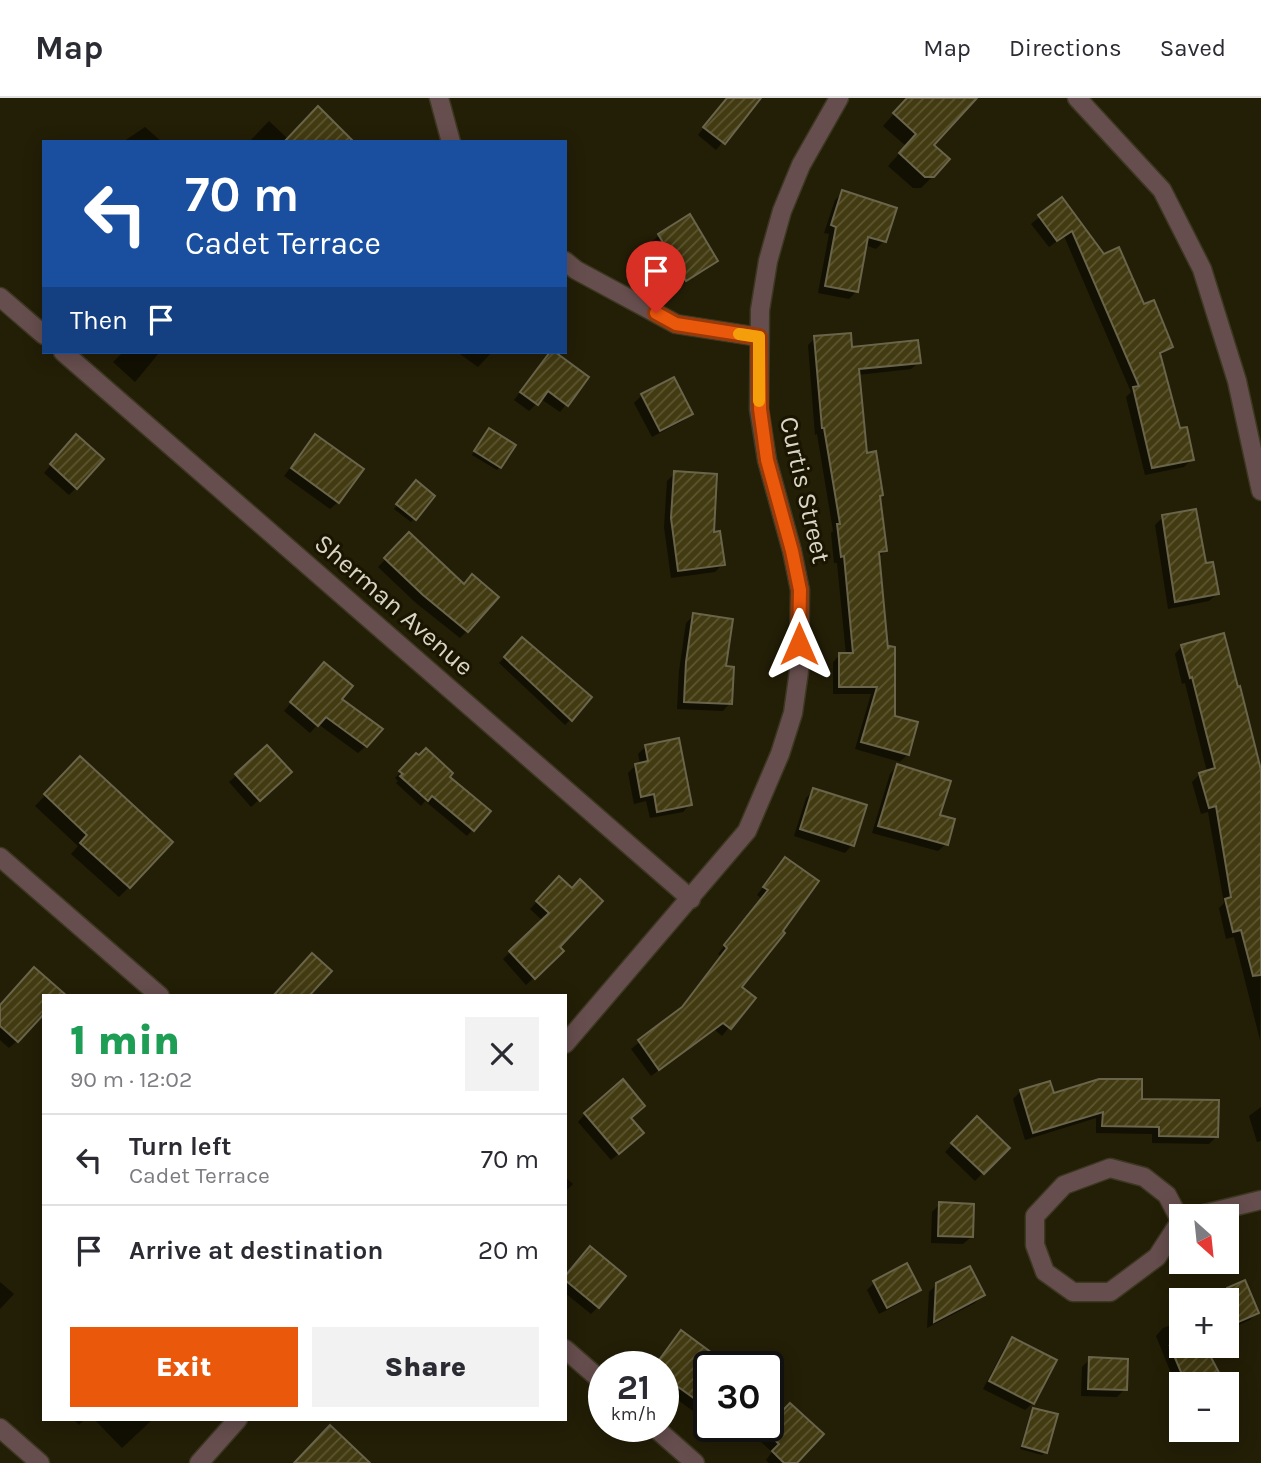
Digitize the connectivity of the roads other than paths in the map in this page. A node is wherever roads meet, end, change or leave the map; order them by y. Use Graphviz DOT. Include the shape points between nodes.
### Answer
graph roads {
  1 [pos="439,98"];
  2 [pos="839,98"];
  3 [pos="1077,98"];
  4 [pos="450,140"];
  5 [pos="567,263"];
  6 [pos="0,297"];
  7 [pos="42,333"];
  8 [pos="759,337"];
  9 [pos="65,354"];
  10 [pos="1261,491"];
  11 [pos="0,857"];
  12 [pos="691,899"];
  13 [pos="158,994"];
  14 [pos="567,1042"];
  15 [pos="1261,1200"];
  16 [pos="1239,1206"];
  17 [pos="1186,1219"];
  18 [pos="567,1351"];
  19 [pos="588,1369"];
  20 [pos="236,1421"];
  21 [pos="0,1428"];
  22 [pos="671,1442"];
  23 [pos="40,1463"];
  24 [pos="199,1463"];
  25 [pos="695,1463"];
  1 -- 4 [label="street"];
  2 -- 8 [label="street, Curtis Street" via="801,165 782,211 768,261"];
  3 -- 10 [label="street" via="1162,190 1202,269 1237,381"];
  5 -- 8 [label="street" via="676,324"];
  6 -- 7 [label="street"];
  8 -- 12 [label="street, Curtis Street" via="760,409 767,460 800,590 799,671 793,713 780,754 747,831"];
  9 -- 12 [label="street, Sherman Avenue"];
  11 -- 13 [label="street"];
  12 -- 14 [label="street, Curtis Street"];
  15 -- 16 [label="street"];
  17 -- 17 [label="street" via="1157,1257 1110,1292 1073,1292 1045,1272 1035,1245 1035,1216 1064,1185 1110,1168 1144,1177 1167,1195"];
  18 -- 19 [label="street"];
  20 -- 24 [label="street"];
  21 -- 23 [label="street"];
  22 -- 25 [label="street"];
}
